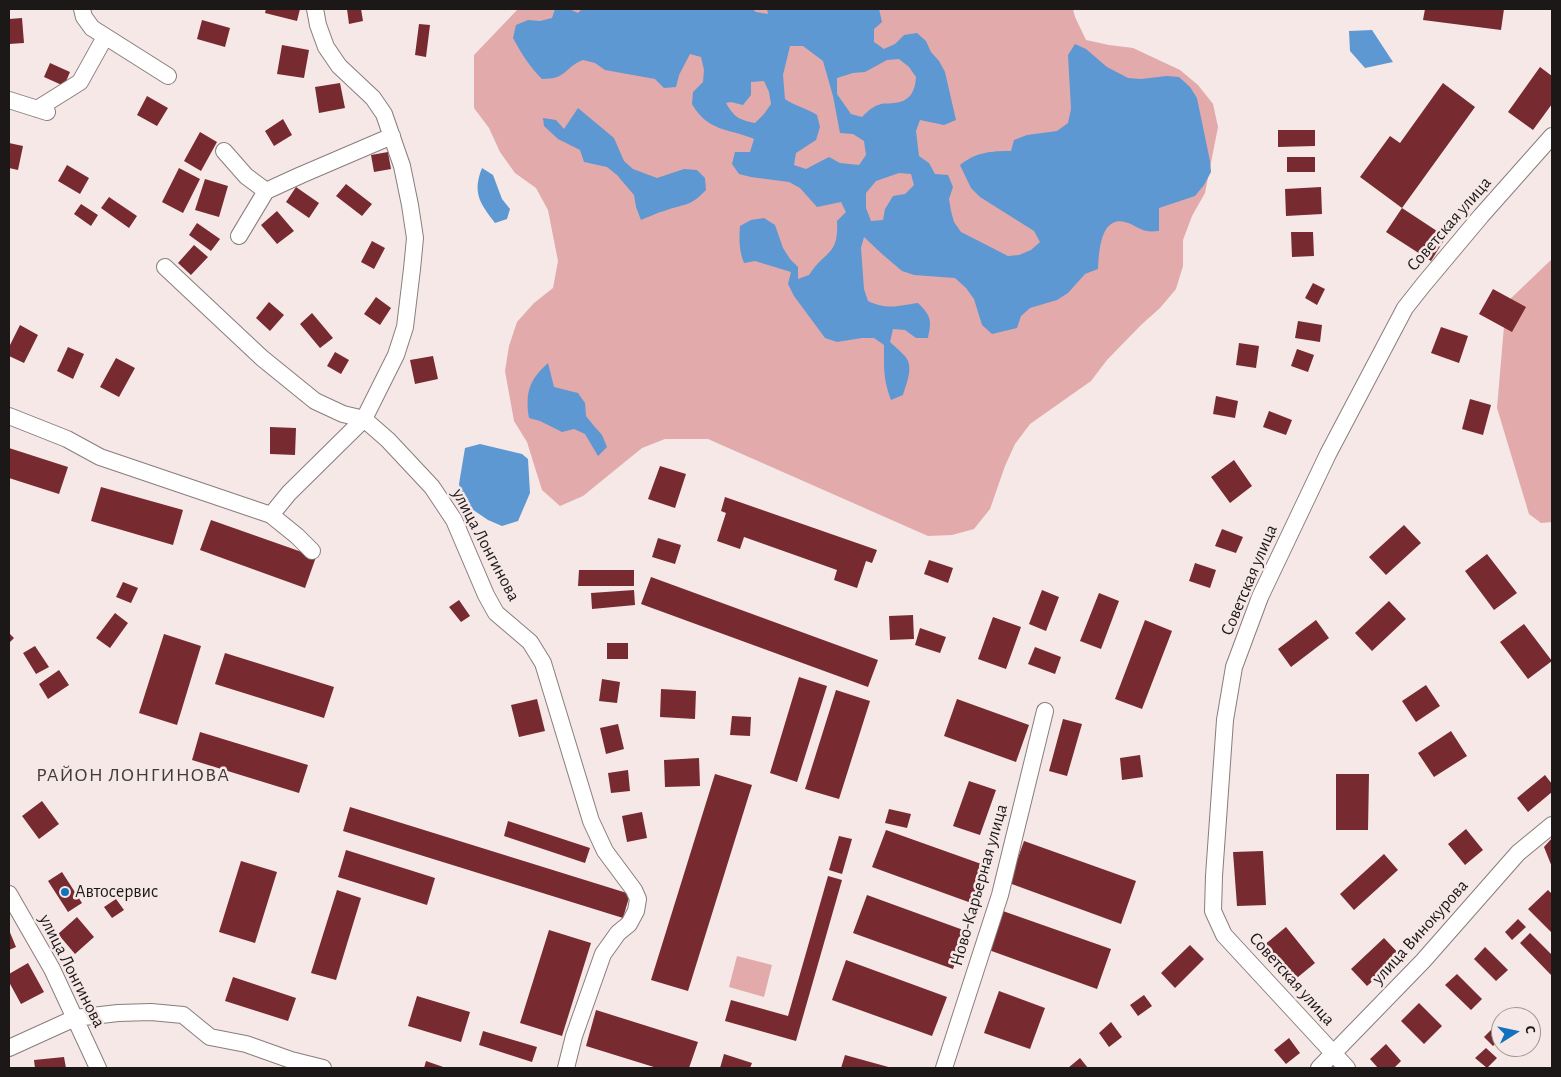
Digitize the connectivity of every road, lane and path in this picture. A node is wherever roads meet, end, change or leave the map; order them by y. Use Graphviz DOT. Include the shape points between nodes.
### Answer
graph roads {
  1 [pos="82,9"];
  2 [pos="316,9"];
  3 [pos="105,37"];
  4 [pos="168,76"];
  5 [pos="9,100"];
  6 [pos="392,136"];
  7 [pos="1552,136"];
  8 [pos="224,151"];
  9 [pos="266,191"];
  10 [pos="239,236"];
  11 [pos="165,267"];
  12 [pos="9,416"];
  13 [pos="364,419"];
  14 [pos="271,516"];
  15 [pos="312,551"];
  16 [pos="1045,711"];
  17 [pos="1552,825"];
  18 [pos="9,894"];
  19 [pos="76,1018"];
  20 [pos="9,1048"];
  21 [pos="1334,1054"];
  22 [pos="98,1068"];
  23 [pos="323,1068"];
  24 [pos="566,1068"];
  25 [pos="944,1068"];
  26 [pos="1319,1068"];
  27 [pos="1347,1068"];
  1 -- 3 [label="street" via="92,28"];
  2 -- 6 [label="street" via="326,47 338,66 373,98 384,114"];
  3 -- 4 [label="street"];
  3 -- 5 [label="street" via="80,82 43,111"];
  6 -- 9 [label="street"];
  6 -- 13 [label="street" via="402,166 415,238 410,298 396,355"];
  7 -- 21 [label="street, Советская улица" via="1405,308 1324,462 1260,597 1234,667 1225,720 1213,911 1224,935"];
  8 -- 9 [label="street" via="246,176"];
  9 -- 10 [label="street"];
  11 -- 13 [label="street, улица Лонгинова" via="262,358 315,401 343,414"];
  12 -- 14 [label="street" via="67,439 100,457"];
  13 -- 14 [label="street" via="288,493"];
  13 -- 24 [label="street, улица Лонгинова" via="432,487 454,520 496,613 530,642 543,664 591,820 605,851 638,899 629,924 603,954"];
  14 -- 15 [label="street"];
  16 -- 25 [label="street, Ново-Карьерная улица" via="1000,895"];
  17 -- 21 [label="street, улица Винокурова" via="1518,853 1423,961"];
  18 -- 19 [label="street, улица Лонгинова"];
  19 -- 20 [label="street"];
  19 -- 22 [label="street, улица Лонгинова"];
  19 -- 23 [label="street" via="151,1012 183,1015 210,1037 246,1044"];
  21 -- 26 [label="street, улица Винокурова"];
  21 -- 27 [label="street, Советская улица"];
}
